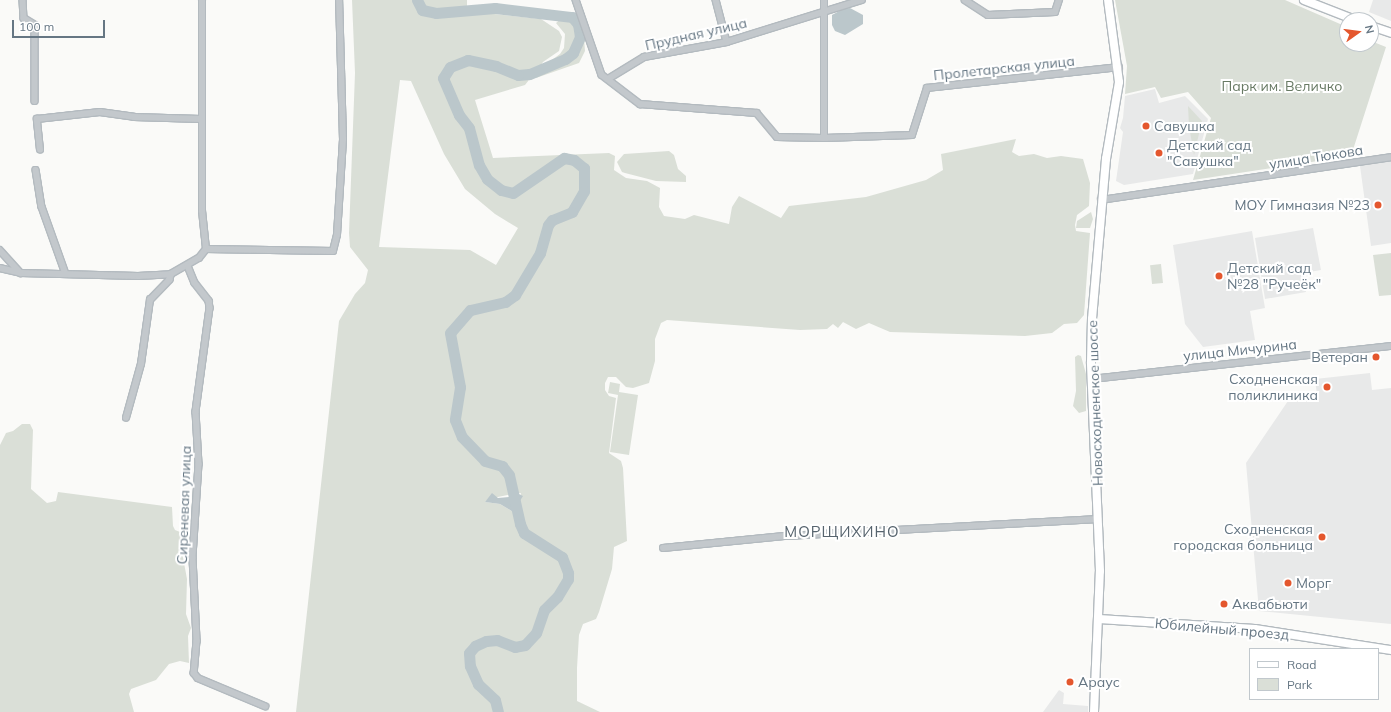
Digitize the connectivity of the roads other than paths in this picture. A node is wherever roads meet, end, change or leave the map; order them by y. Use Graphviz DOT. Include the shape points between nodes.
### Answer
graph roads {
  1 [pos="23,0"];
  2 [pos="202,0"];
  3 [pos="339,0"];
  4 [pos="576,0"];
  5 [pos="716,0"];
  6 [pos="824,0"];
  7 [pos="862,0"];
  8 [pos="964,0"];
  9 [pos="1059,0"];
  10 [pos="1108,0"];
  11 [pos="1304,0"];
  12 [pos="823,10"];
  13 [pos="1339,14"];
  14 [pos="1379,29"];
  15 [pos="1391,33"];
  16 [pos="727,42"];
  17 [pos="1119,67"];
  18 [pos="608,79"];
  19 [pos="35,101"];
  20 [pos="201,119"];
  21 [pos="824,138"];
  22 [pos="40,150"];
  23 [pos="1391,158"];
  24 [pos="36,170"];
  25 [pos="1101,200"];
  26 [pos="206,249"];
  27 [pos="0,250"];
  28 [pos="188,266"];
  29 [pos="0,268"];
  30 [pos="21,273"];
  31 [pos="66,274"];
  32 [pos="171,274"];
  33 [pos="1391,346"];
  34 [pos="1092,379"];
  35 [pos="126,418"];
  36 [pos="1099,519"];
  37 [pos="663,548"];
  38 [pos="1099,619"];
  39 [pos="1377,648"];
  40 [pos="1379,648"];
  41 [pos="1391,650"];
  42 [pos="265,706"];
  43 [pos="1094,712"];
  1 -- 19 [label="street" via="24,18 35,25"];
  2 -- 20 [label="street"];
  3 -- 26 [label="street" via="343,127 337,235 333,250"];
  4 -- 18 [label="street, Пролетарская улица" via="602,75"];
  5 -- 16 [label="street"];
  6 -- 12 [label="street"];
  7 -- 12 [label="street, Прудная улица"];
  8 -- 9 [label="street" via="988,15 1054,12"];
  10 -- 17 [label="street, Новосходненское шоссе"];
  11 -- 13 [label="street"];
  12 -- 16 [label="street, Прудная улица"];
  12 -- 21 [label="street"];
  14 -- 15 [label="street"];
  16 -- 18 [label="street, Прудная улица" via="644,57"];
  17 -- 21 [label="street, Пролетарская улица" via="927,88 912,135"];
  17 -- 25 [label="street, Новосходненское шоссе" via="1119,82"];
  18 -- 21 [label="street, Пролетарская улица" via="640,104 757,113 777,137"];
  20 -- 22 [label="street" via="134,117 100,112 37,119"];
  20 -- 26 [label="street" via="202,211"];
  23 -- 25 [label="street, улица Тюкова"];
  24 -- 31 [label="street" via="42,206"];
  25 -- 34 [label="street, Новосходненское шоссе" via="1092,319"];
  26 -- 28 [label="street"];
  27 -- 30 [label="street"];
  28 -- 32 [label="street"];
  28 -- 42 [label="street, Сиреневая улица" via="195,283 209,301 210,317 196,412 199,464 193,558 197,641 194,673 198,678"];
  29 -- 30 [label="street"];
  30 -- 31 [label="street"];
  31 -- 32 [label="street"];
  32 -- 35 [label="street" via="169,280 150,300 141,364"];
  33 -- 34 [label="street, улица Мичурина"];
  34 -- 36 [label="street, Новосходненское шоссе"];
  36 -- 37 [label="street" via="786,536"];
  36 -- 38 [label="street, Новосходненское шоссе"];
  38 -- 39 [label="street, Юбилейный проезд" via="1240,628"];
  38 -- 43 [label="street, Новосходненское шоссе"];
  40 -- 41 [label="street, Юбилейный проезд"];
}
